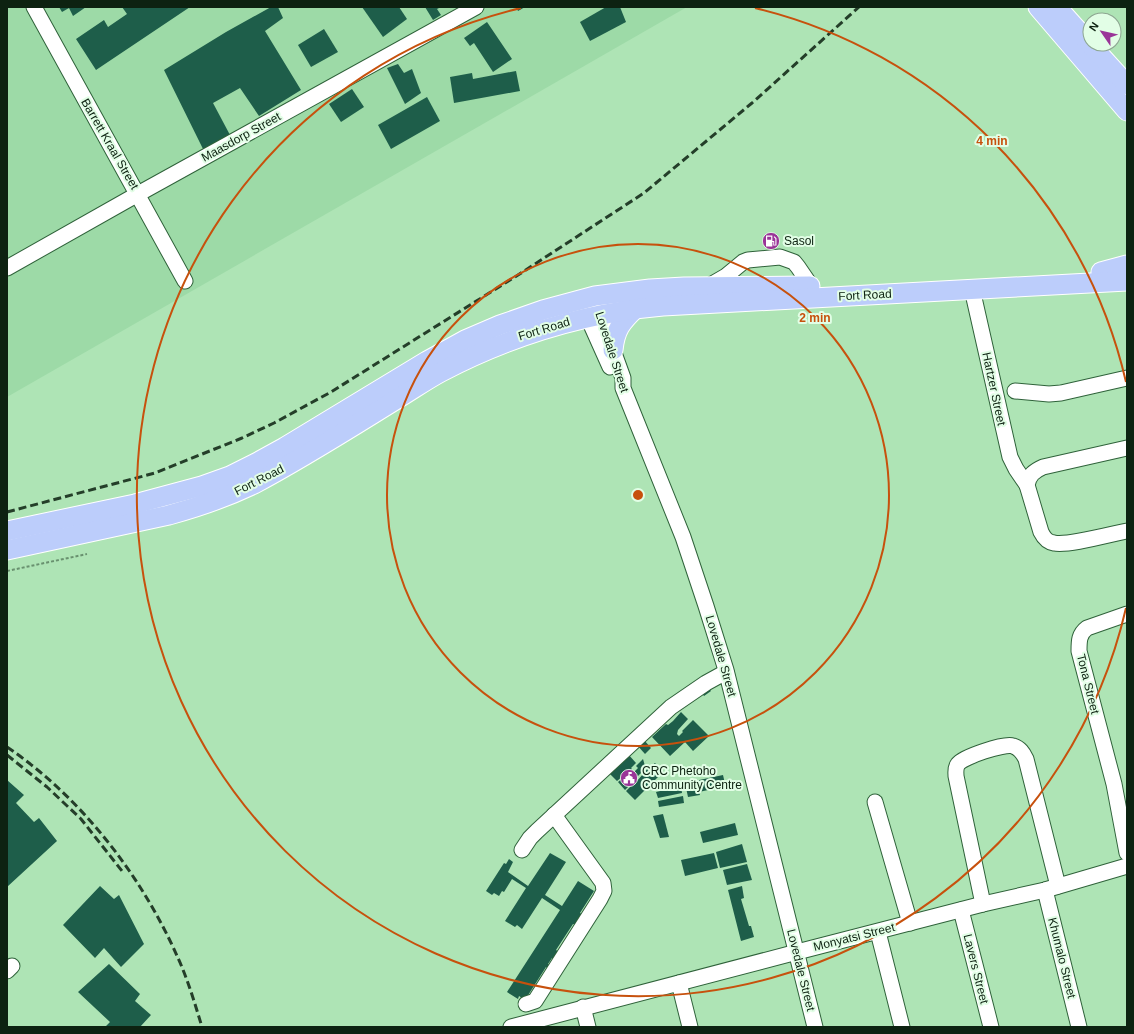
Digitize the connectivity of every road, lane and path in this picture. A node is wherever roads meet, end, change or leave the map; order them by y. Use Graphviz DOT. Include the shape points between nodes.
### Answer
graph roads {
  1 [pos="34,7"];
  2 [pos="476,7"];
  3 [pos="1038,7"];
  4 [pos="1057,7"];
  5 [pos="1082,35"];
  6 [pos="1097,52"];
  7 [pos="1127,85"];
  8 [pos="1127,112"];
  9 [pos="138,194"];
  10 [pos="1127,265"];
  11 [pos="7,268"];
  12 [pos="1127,271"];
  13 [pos="1101,272"];
  14 [pos="185,281"];
  15 [pos="1127,282"];
  16 [pos="811,286"];
  17 [pos="707,287"];
  18 [pos="972,289"];
  19 [pos="590,307"];
  20 [pos="636,308"];
  21 [pos="613,350"];
  22 [pos="1127,378"];
  23 [pos="623,388"];
  24 [pos="1015,391"];
  25 [pos="1127,448"];
  26 [pos="1027,485"];
  27 [pos="168,506"];
  28 [pos="7,531"];
  29 [pos="1127,531"];
  30 [pos="7,550"];
  31 [pos="87,554"];
  32 [pos="7,571"];
  33 [pos="1127,614"];
  34 [pos="726,672"];
  35 [pos="1120,782"];
  36 [pos="876,802"];
  37 [pos="554,816"];
  38 [pos="522,850"];
  39 [pos="1127,853"];
  40 [pos="1127,866"];
  41 [pos="1051,888"];
  42 [pos="983,904"];
  43 [pos="961,910"];
  44 [pos="910,923"];
  45 [pos="878,932"];
  46 [pos="797,952"];
  47 [pos="679,983"];
  48 [pos="526,1004"];
  49 [pos="583,1007"];
  50 [pos="515,1026"];
  51 [pos="588,1027"];
  52 [pos="690,1027"];
  53 [pos="815,1027"];
  54 [pos="902,1027"];
  55 [pos="991,1027"];
  56 [pos="1079,1027"];
  1 -- 9 [label="street, Barrett Kraal Street"];
  2 -- 9 [label="street, Maasdorp Street"];
  3 -- 8 [label="main road"];
  4 -- 5 [label="main road"];
  6 -- 7 [label="main road"];
  9 -- 11 [label="street, Maasdorp Street"];
  9 -- 14 [label="street, Barrett Kraal Street"];
  10 -- 13 [label="main road"];
  12 -- 13 [label="main road, Fort Road"];
  13 -- 16 [label="main road, Fort Road"];
  15 -- 18 [label="main road, Fort Road"];
  16 -- 17 [label="main road, Fort Road"];
  16 -- 17 [label="street" via="794,262 780,257 742,262 726,276"];
  17 -- 19 [label="main road, Fort Road" via="650,289"];
  18 -- 20 [label="main road, Fort Road"];
  18 -- 26 [label="street, Hartzer Street" via="1010,457"];
  19 -- 20 [label="main road, Fort Road"];
  19 -- 21 [label="street, Lovedale Street"];
  19 -- 23 [label="street" via="616,381"];
  19 -- 27 [label="main road, Fort Road" via="552,326 515,338 440,373 254,484 193,508"];
  20 -- 21 [label="main road" via="618,329"];
  21 -- 23 [label="street, Lovedale Street" via="623,378"];
  22 -- 24 [label="street, Hartzer Street" via="1061,393"];
  23 -- 34 [label="street, Lovedale Street" via="683,537"];
  25 -- 26 [label="street" via="1043,467 1031,475"];
  26 -- 29 [label="street, Hartzer Street" via="1041,532 1050,542 1063,544"];
  27 -- 28 [label="main road, Fort Road" via="92,514"];
  27 -- 30 [label="main road, Fort Road"];
  31 -- 32 [label="path"];
  33 -- 35 [label="street, Tona Street" via="1082,631 1079,643"];
  34 -- 37 [label="street" via="671,707"];
  34 -- 46 [label="street, Lovedale Street"];
  35 -- 39 [label="street, Tona Street"];
  36 -- 44 [label="street"];
  37 -- 38 [label="street" via="530,838"];
  37 -- 48 [label="street" via="603,883 604,891 535,1001"];
  40 -- 41 [label="street, Monyatsi Street"];
  41 -- 42 [label="street, Monyatsi Street"];
  41 -- 42 [label="street, Khumalo Street" via="1026,759 1020,749 1006,745 966,758 955,768"];
  41 -- 56 [label="street, Khumalo Street"];
  42 -- 43 [label="street, Monyatsi Street"];
  43 -- 44 [label="street, Monyatsi Street"];
  43 -- 55 [label="street, Lavers Street"];
  44 -- 45 [label="street, Monyatsi Street"];
  45 -- 46 [label="street, Monyatsi Street"];
  45 -- 54 [label="street"];
  46 -- 47 [label="street, Monyatsi Street"];
  46 -- 53 [label="street, Lovedale Street"];
  47 -- 49 [label="street, Monyatsi Street"];
  47 -- 52 [label="street"];
  49 -- 50 [label="street, Monyatsi Street"];
  49 -- 51 [label="street"];
}
